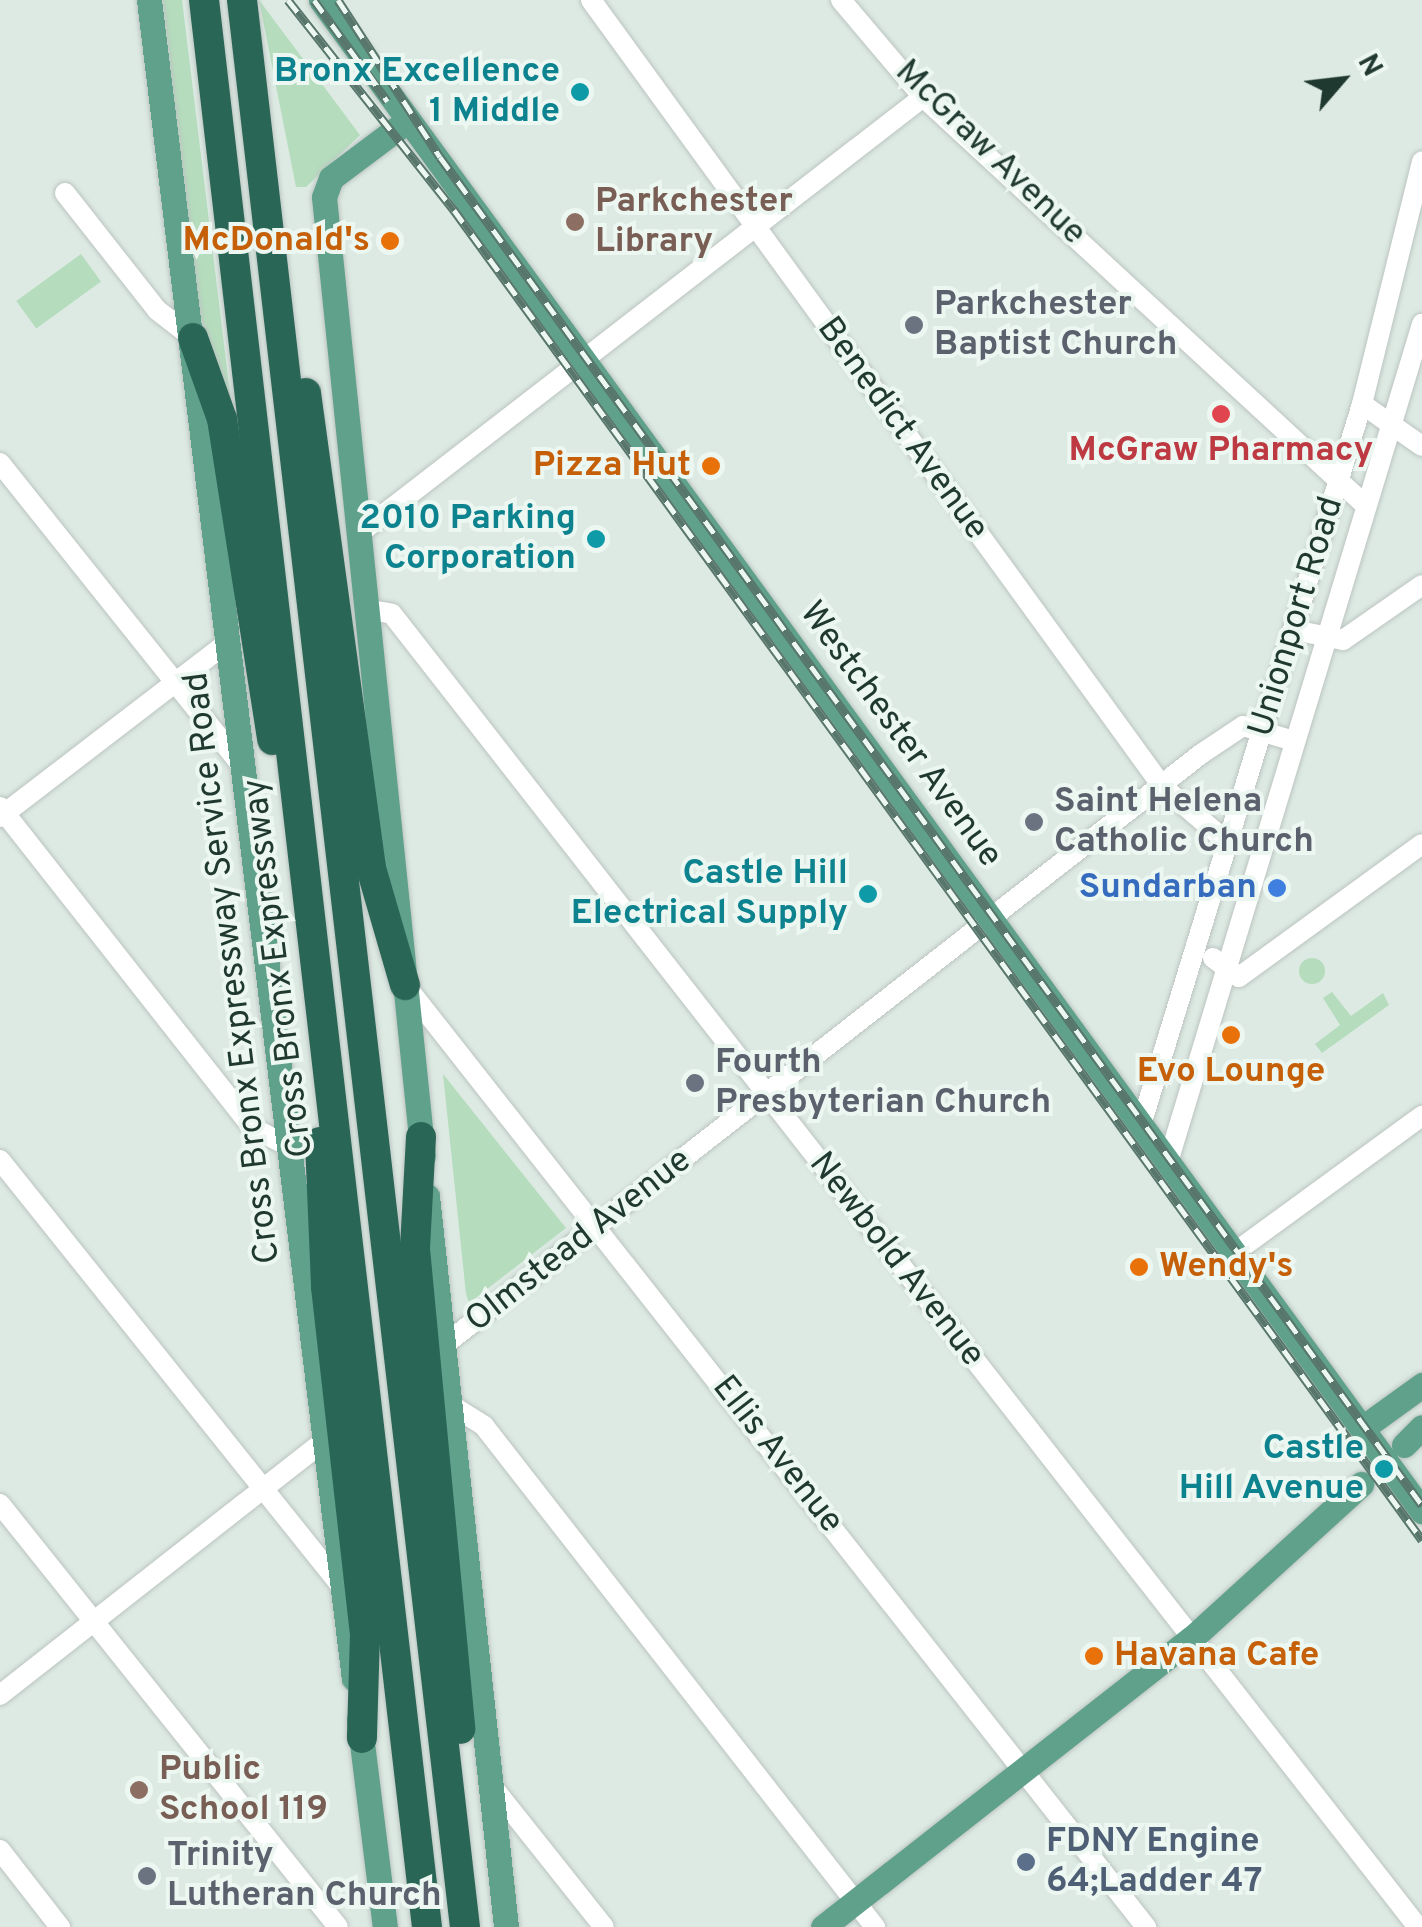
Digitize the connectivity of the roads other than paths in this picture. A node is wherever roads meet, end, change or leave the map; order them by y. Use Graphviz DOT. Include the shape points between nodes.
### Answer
graph roads {
  1 [pos="150,0"];
  2 [pos="204,0"];
  3 [pos="242,0"];
  4 [pos="321,0"];
  5 [pos="590,0"];
  6 [pos="842,0"];
  7 [pos="922,97"];
  8 [pos="255,116"];
  9 [pos="407,121"];
  10 [pos="1422,161"];
  11 [pos="64,192"];
  12 [pos="755,226"];
  13 [pos="1422,324"];
  14 [pos="192,338"];
  15 [pos="582,359"];
  16 [pos="1362,404"];
  17 [pos="1394,426"];
  18 [pos="1422,446"];
  19 [pos="0,463"];
  20 [pos="1337,486"];
  21 [pos="1364,504"];
  22 [pos="357,536"];
  23 [pos="1422,585"];
  24 [pos="366,609"];
  25 [pos="1294,630"];
  26 [pos="1323,636"];
  27 [pos="229,641"];
  28 [pos="174,681"];
  29 [pos="1264,728"];
  30 [pos="1290,740"];
  31 [pos="244,769"];
  32 [pos="1162,786"];
  33 [pos="2,813"];
  34 [pos="1228,844"];
  35 [pos="1422,844"];
  36 [pos="308,898"];
  37 [pos="991,920"];
  38 [pos="1199,951"];
  39 [pos="1223,964"];
  40 [pos="405,985"];
  41 [pos="323,1024"];
  42 [pos="768,1094"];
  43 [pos="1422,1116"];
  44 [pos="1141,1125"];
  45 [pos="421,1137"];
  46 [pos="290,1147"];
  47 [pos="0,1160"];
  48 [pos="1168,1162"];
  49 [pos="598,1228"];
  50 [pos="1234,1253"];
  51 [pos="444,1345"];
  52 [pos="1422,1385"];
  53 [pos="451,1405"];
  54 [pos="1364,1427"];
  55 [pos="323,1442"];
  56 [pos="1361,1484"];
  57 [pos="262,1490"];
  58 [pos="0,1504"];
  59 [pos="1422,1511"];
  60 [pos="342,1587"];
  61 [pos="93,1622"];
  62 [pos="1192,1638"];
  63 [pos="0,1695"];
  64 [pos="362,1738"];
  65 [pos="1023,1770"];
  66 [pos="491,1785"];
  67 [pos="0,1850"];
  68 [pos="856,1902"];
  69 [pos="60,1927"];
  70 [pos="338,1927"];
  71 [pos="385,1927"];
  72 [pos="427,1927"];
  73 [pos="466,1927"];
  74 [pos="506,1927"];
  75 [pos="604,1927"];
  76 [pos="823,1927"];
  77 [pos="875,1927"];
  78 [pos="1146,1927"];
  79 [pos="1418,1927"];
  1 -- 14 [label="main road, Cross Bronx Expressway Service Road"];
  2 -- 36 [label="highway, Cross Bronx Expressway"];
  3 -- 8 [label="highway, Cross Bronx Expressway"];
  4 -- 9 [label="main road, Westchester Avenue"];
  5 -- 12 [label="street, Benedict Avenue"];
  6 -- 7 [label="street, McGraw Avenue"];
  7 -- 12 [label="street"];
  7 -- 20 [label="street, McGraw Avenue"];
  8 -- 40 [label="highway" via="330,531 371,868"];
  8 -- 73 [label="highway, Cross Bronx Expressway"];
  9 -- 15 [label="main road, Westchester Avenue"];
  9 -- 22 [label="main road" via="325,186"];
  10 -- 16 [label="street, Unionport Road"];
  11 -- 14 [label="street" via="157,310"];
  12 -- 15 [label="street"];
  12 -- 32 [label="street, Benedict Avenue"];
  13 -- 17 [label="street, Unionport Road"];
  14 -- 27 [label="main road, Cross Bronx Expressway Service Road"];
  14 -- 36 [label="highway" via="222,419 246,602"];
  15 -- 22 [label="street"];
  15 -- 37 [label="main road, Westchester Avenue"];
  16 -- 17 [label="street"];
  16 -- 20 [label="street, Unionport Road"];
  17 -- 18 [label="street"];
  17 -- 21 [label="street, Unionport Road"];
  19 -- 28 [label="street"];
  20 -- 21 [label="street, McGraw Avenue"];
  20 -- 25 [label="street, Unionport Road"];
  21 -- 26 [label="street, Unionport Road"];
  22 -- 24 [label="main road"];
  23 -- 26 [label="street" via="1343,640"];
  24 -- 40 [label="main road"];
  24 -- 42 [label="street, Newbold Avenue" via="392,614"];
  25 -- 26 [label="street"];
  25 -- 29 [label="street, Unionport Road"];
  26 -- 30 [label="street, Unionport Road"];
  27 -- 28 [label="street"];
  27 -- 31 [label="main road, Cross Bronx Expressway Service Road"];
  28 -- 31 [label="street"];
  28 -- 33 [label="street"];
  29 -- 30 [label="street"];
  29 -- 32 [label="street, Olmstead Avenue" via="1243,726"];
  29 -- 34 [label="street, Unionport Road"];
  30 -- 39 [label="street, Unionport Road"];
  31 -- 46 [label="main road, Cross Bronx Expressway Service Road"];
  32 -- 34 [label="street, Benedict Avenue"];
  32 -- 37 [label="street, Olmstead Avenue"];
  33 -- 46 [label="street" via="253,1128"];
  34 -- 38 [label="street, Unionport Road"];
  35 -- 39 [label="street" via="1239,977"];
  36 -- 41 [label="highway, Cross Bronx Expressway"];
  37 -- 42 [label="street, Olmstead Avenue"];
  37 -- 44 [label="main road, Westchester Avenue"];
  38 -- 39 [label="street"];
  38 -- 44 [label="street, Unionport Road"];
  39 -- 48 [label="street, Unionport Road"];
  40 -- 45 [label="main road"];
  40 -- 49 [label="street, Ellis Avenue"];
  41 -- 64 [label="highway" via="322,1230 365,1634"];
  41 -- 72 [label="highway, Cross Bronx Expressway"];
  42 -- 49 [label="street, Olmstead Avenue"];
  42 -- 62 [label="street, Newbold Avenue"];
  43 -- 50 [label="street"];
  44 -- 48 [label="main road, Westchester Avenue"];
  45 -- 51 [label="main road"];
  45 -- 73 [label="highway" via="415,1249 456,1618"];
  46 -- 55 [label="main road, Cross Bronx Expressway Service Road"];
  47 -- 57 [label="street"];
  48 -- 50 [label="main road, Westchester Avenue"];
  49 -- 51 [label="street, Olmstead Avenue"];
  49 -- 65 [label="street, Ellis Avenue"];
  50 -- 54 [label="main road, Westchester Avenue"];
  51 -- 53 [label="main road"];
  52 -- 54 [label="main road"];
  53 -- 66 [label="main road"];
  53 -- 68 [label="street" via="484,1426"];
  54 -- 59 [label="main road, Westchester Avenue"];
  55 -- 57 [label="street"];
  55 -- 60 [label="main road, Cross Bronx Expressway Service Road"];
  56 -- 62 [label="main road"];
  57 -- 60 [label="street"];
  57 -- 61 [label="street"];
  58 -- 61 [label="street"];
  60 -- 64 [label="main road, Cross Bronx Expressway Service Road"];
  61 -- 63 [label="street"];
  61 -- 70 [label="street"];
  62 -- 65 [label="main road"];
  62 -- 79 [label="street, Newbold Avenue"];
  64 -- 71 [label="main road, Cross Bronx Expressway Service Road"];
  65 -- 68 [label="main road"];
  65 -- 78 [label="street, Ellis Avenue"];
  66 -- 74 [label="main road"];
  66 -- 75 [label="street"];
  67 -- 69 [label="street"];
  68 -- 76 [label="main road"];
  68 -- 77 [label="street"];
}
